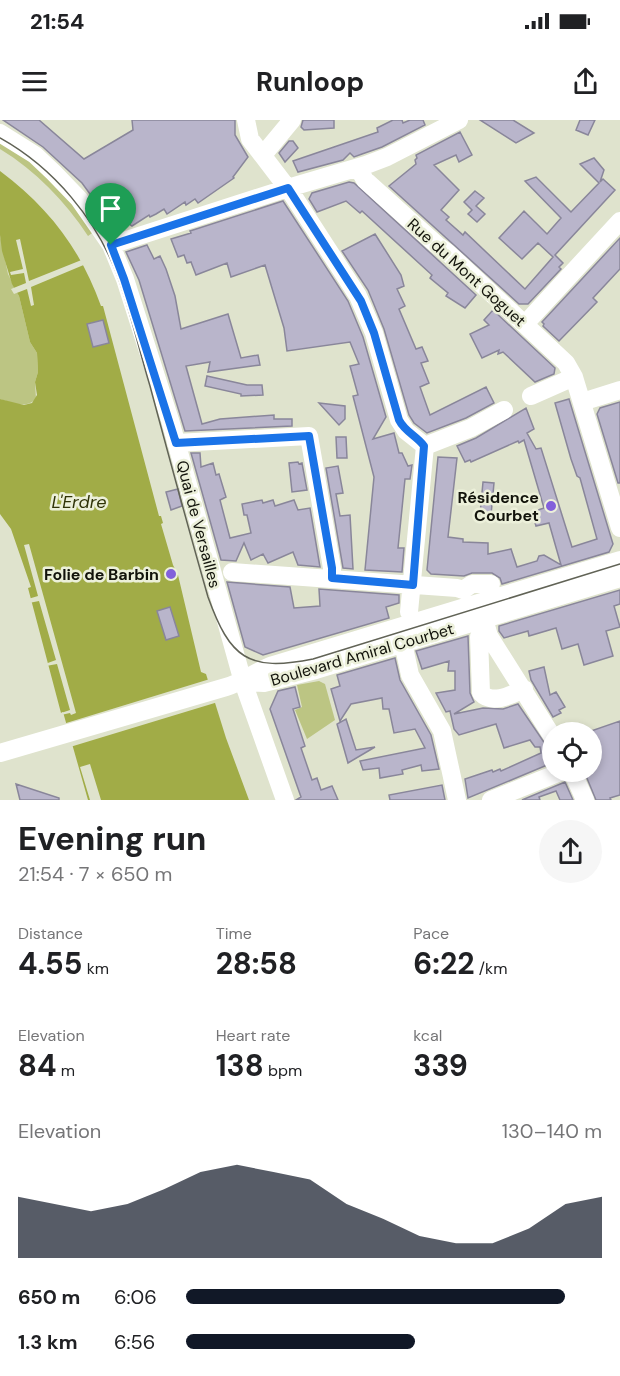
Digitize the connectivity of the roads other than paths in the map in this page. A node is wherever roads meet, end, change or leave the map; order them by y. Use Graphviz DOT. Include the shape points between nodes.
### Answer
graph roads {
  1 [pos="246,120"];
  2 [pos="459,120"];
  3 [pos="290,122"];
  4 [pos="0,133"];
  5 [pos="263,155"];
  6 [pos="358,168"];
  7 [pos="288,188"];
  8 [pos="620,221"];
  9 [pos="111,245"];
  10 [pos="525,324"];
  11 [pos="574,377"];
  12 [pos="620,390"];
  13 [pos="531,396"];
  14 [pos="582,402"];
  15 [pos="504,410"];
  16 [pos="176,443"];
  17 [pos="424,446"];
  18 [pos="620,528"];
  19 [pos="620,560"];
  20 [pos="232,572"];
  21 [pos="332,578"];
  22 [pos="620,578"];
  23 [pos="491,584"];
  24 [pos="413,585"];
  25 [pos="410,612"];
  26 [pos="481,628"];
  27 [pos="235,652"];
  28 [pos="405,652"];
  29 [pos="267,668"];
  30 [pos="234,685"];
  31 [pos="524,689"];
  32 [pos="544,722"];
  33 [pos="0,753"];
  34 [pos="542,780"];
  35 [pos="577,782"];
  36 [pos="285,800"];
  37 [pos="457,800"];
  38 [pos="492,800"];
  39 [pos="585,800"];
  1 -- 5 [label="street" via="250,139"];
  2 -- 6 [label="street"];
  3 -- 5 [label="street"];
  4 -- 9 [label="street, Quai de Versailles" via="54,172 79,199"];
  5 -- 7 [label="street"];
  6 -- 7 [label="street"];
  6 -- 10 [label="street, Rue du Mont Goguet" via="365,180"];
  7 -- 9 [label="street"];
  7 -- 17 [label="street" via="361,301 400,423"];
  8 -- 10 [label="street"];
  9 -- 16 [label="street, Quai de Versailles"];
  10 -- 11 [label="street, Rue du Mont Goguet" via="566,363"];
  11 -- 13 [label="street"];
  11 -- 14 [label="street, Rue du Mont Goguet"];
  12 -- 14 [label="street"];
  14 -- 18 [label="street, Rue du Mont Goguet"];
  15 -- 17 [label="street"];
  16 -- 21 [label="street" via="309,436"];
  16 -- 27 [label="street, Quai de Versailles"];
  17 -- 24 [label="street"];
  19 -- 29 [label="street, Boulevard Amiral Courbet"];
  20 -- 21 [label="street"];
  21 -- 24 [label="street"];
  22 -- 26 [label="street, Boulevard Amiral Courbet"];
  23 -- 24 [label="street" via="472,584 465,592"];
  24 -- 25 [label="street"];
  26 -- 30 [label="street, Boulevard Amiral Courbet" via="264,683"];
  26 -- 31 [label="street"];
  26 -- 31 [label="street" via="481,693 497,698"];
  27 -- 29 [label="street"];
  27 -- 30 [label="street, Quai de Versailles"];
  28 -- 37 [label="street" via="410,675 442,731"];
  29 -- 30 [label="street, Boulevard Amiral Courbet"];
  30 -- 33 [label="street"];
  30 -- 36 [label="street, Quai de Versailles"];
  31 -- 32 [label="street"];
  34 -- 38 [label="street"];
  35 -- 39 [label="street"];
}
